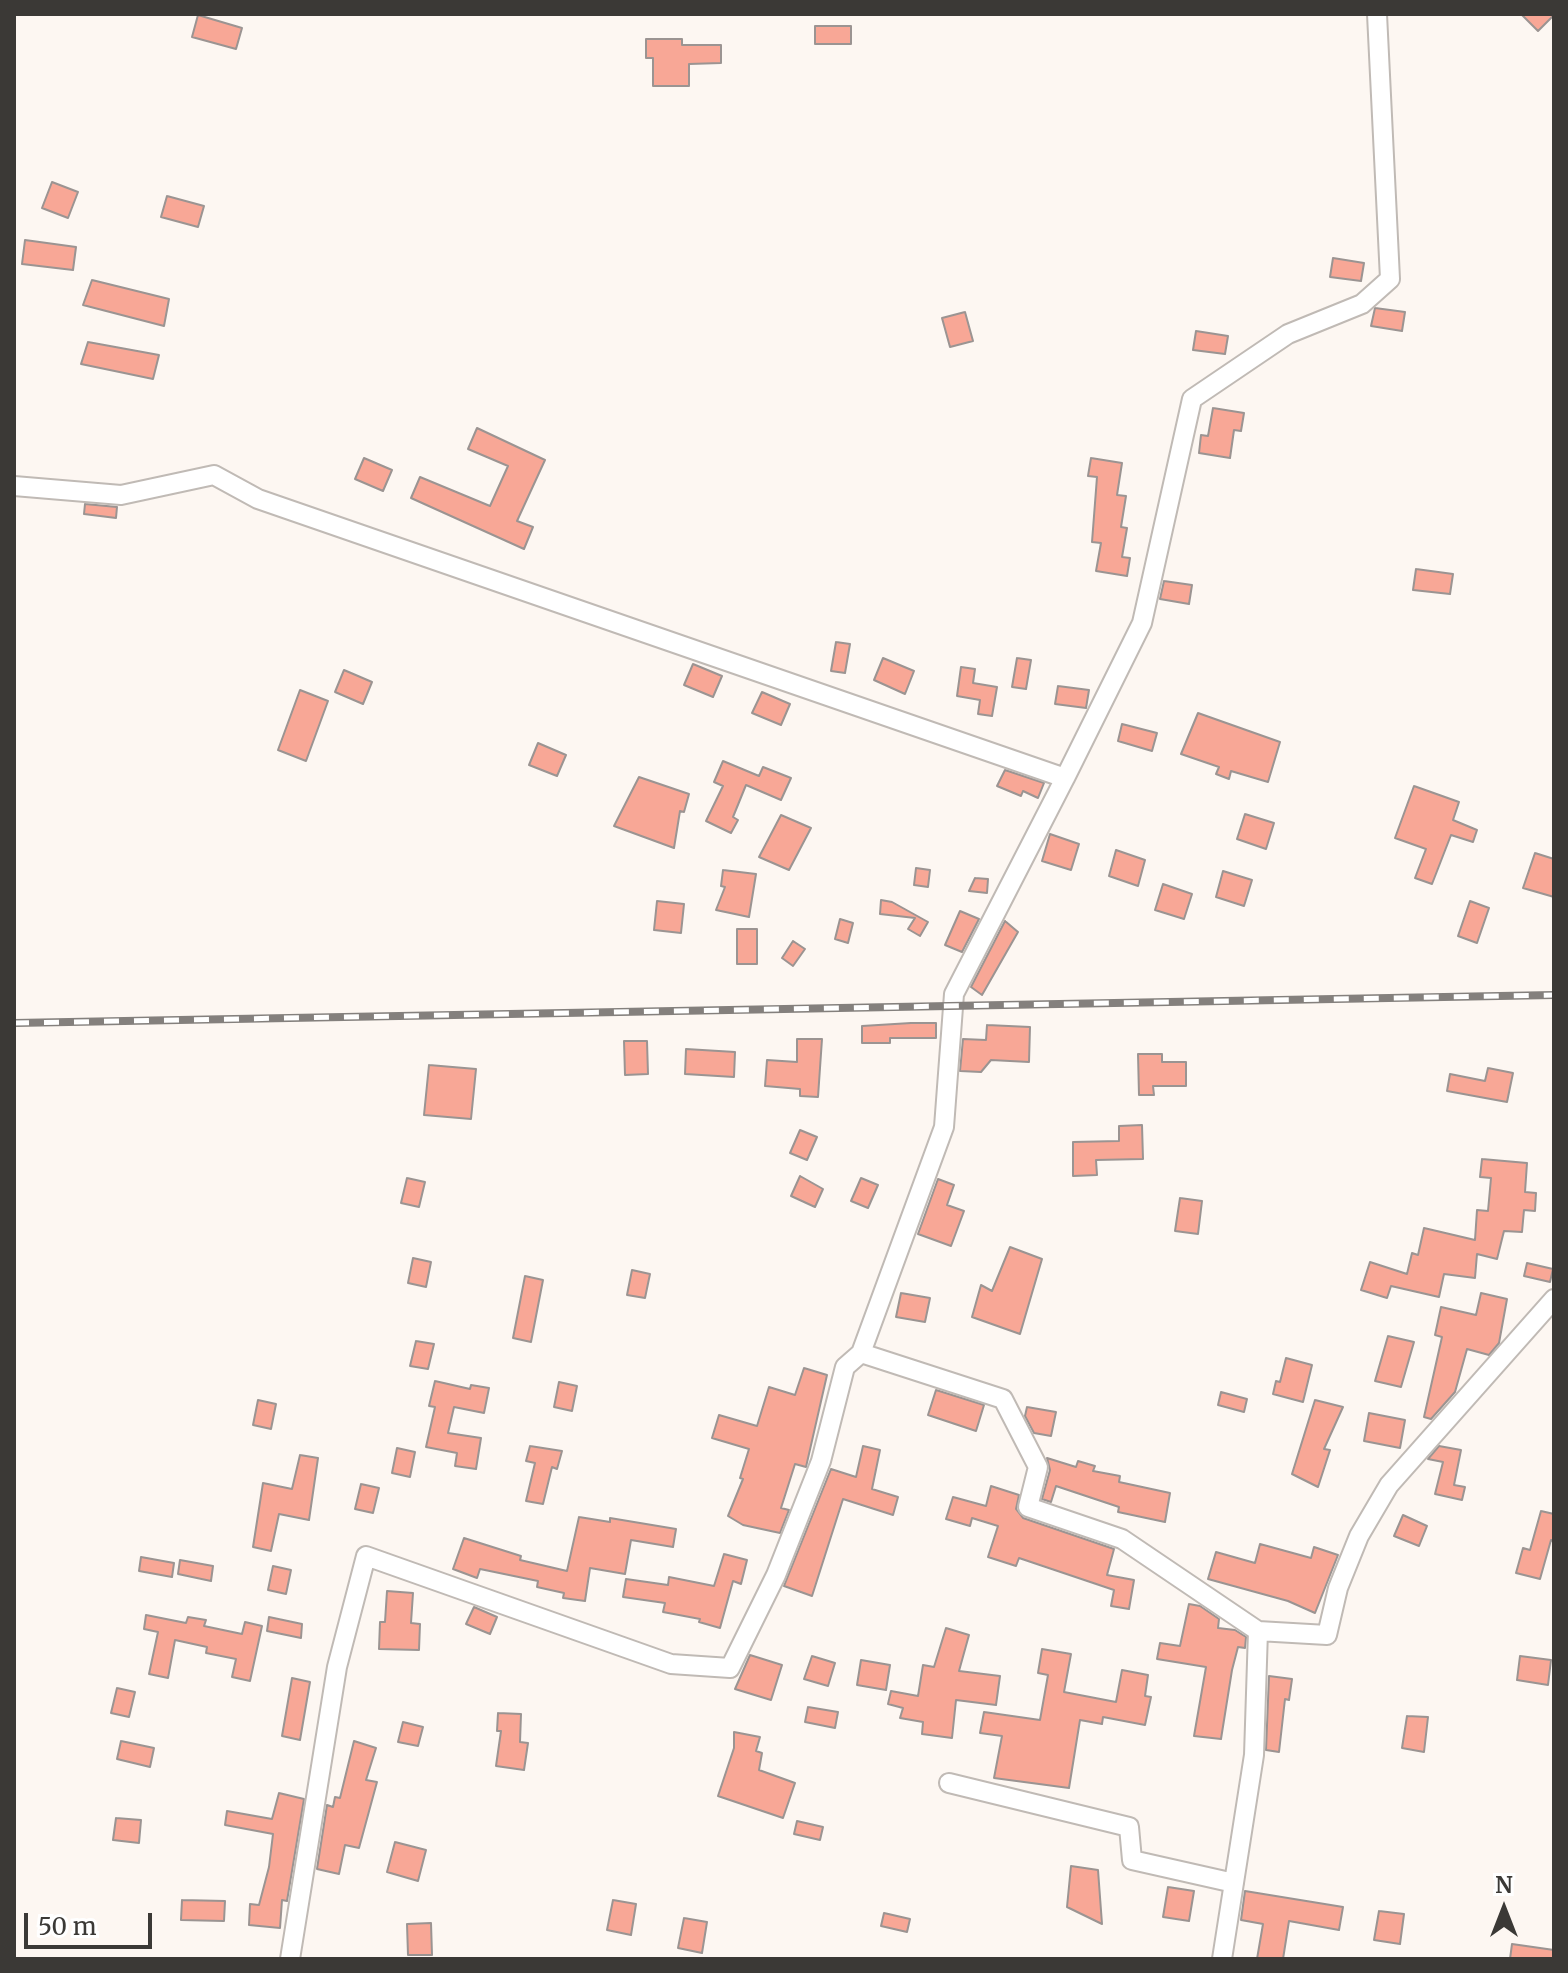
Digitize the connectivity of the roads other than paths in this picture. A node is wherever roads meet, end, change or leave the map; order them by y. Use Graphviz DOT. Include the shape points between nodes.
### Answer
graph roads {
  1 [pos="1377,14"];
  2 [pos="14,486"];
  3 [pos="1065,778"];
  4 [pos="1554,1299"];
  5 [pos="861,1353"];
  6 [pos="1258,1631"];
  7 [pos="949,1783"];
  8 [pos="1234,1883"];
  9 [pos="290,1959"];
  10 [pos="1222,1959"];
  1 -- 3 [label="street" via="1390,279 1362,304 1288,334 1192,399 1142,623"];
  2 -- 3 [label="street" via="121,495 214,475 258,499"];
  3 -- 5 [label="street" via="954,994 944,1127"];
  4 -- 6 [label="street" via="1389,1485 1359,1536 1327,1635"];
  5 -- 6 [label="street" via="1003,1399 1038,1467 1028,1507 1122,1539"];
  5 -- 9 [label="street" via="845,1367 821,1461 776,1575 730,1668 671,1664 366,1556 337,1667"];
  6 -- 8 [label="street" via="1254,1755"];
  7 -- 8 [label="street" via="1129,1827 1132,1860"];
  8 -- 10 [label="street"];
}
